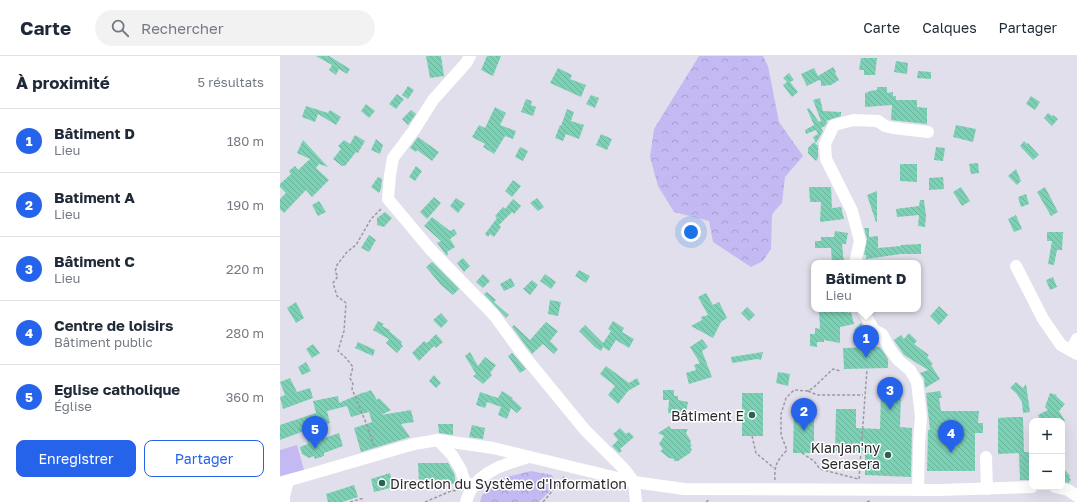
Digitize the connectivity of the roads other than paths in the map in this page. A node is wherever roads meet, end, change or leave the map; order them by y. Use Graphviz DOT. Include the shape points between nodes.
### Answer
graph roads {
  1 [pos="470,56"];
  2 [pos="928,132"];
  3 [pos="856,260"];
  4 [pos="1016,266"];
  5 [pos="864,312"];
  6 [pos="1077,339"];
  7 [pos="1074,352"];
  8 [pos="438,440"];
  9 [pos="530,457"];
  10 [pos="986,457"];
  11 [pos="284,482"];
  12 [pos="634,482"];
  13 [pos="472,487"];
  14 [pos="1029,487"];
  15 [pos="986,489"];
  16 [pos="1065,489"];
  17 [pos="918,490"];
  18 [pos="1077,496"];
  19 [pos="284,502"];
  20 [pos="466,502"];
  21 [pos="636,502"];
  1 -- 12 [label="street" via="433,100 393,158 388,199 430,249 494,315 585,430"];
  2 -- 3 [label="street" via="893,128 878,121 854,120 834,124 825,144 826,159 852,211 860,241"];
  4 -- 7 [label="street" via="1043,319 1061,345"];
  5 -- 17 [label="street" via="874,330 882,334 890,349 910,370 916,382 921,417"];
  6 -- 7 [label="street"];
  8 -- 9 [label="street" via="493,448"];
  8 -- 11 [label="street" via="414,444"];
  8 -- 13 [label="street" via="452,455 464,480"];
  9 -- 12 [label="street"];
  9 -- 13 [label="street" via="502,465 484,475"];
  10 -- 15 [label="street"];
  11 -- 19 [label="street"];
  12 -- 17 [label="street" via="684,489"];
  12 -- 21 [label="street"];
  13 -- 20 [label="street"];
  14 -- 15 [label="street"];
  15 -- 17 [label="street"];
  16 -- 18 [label="street"];
}
